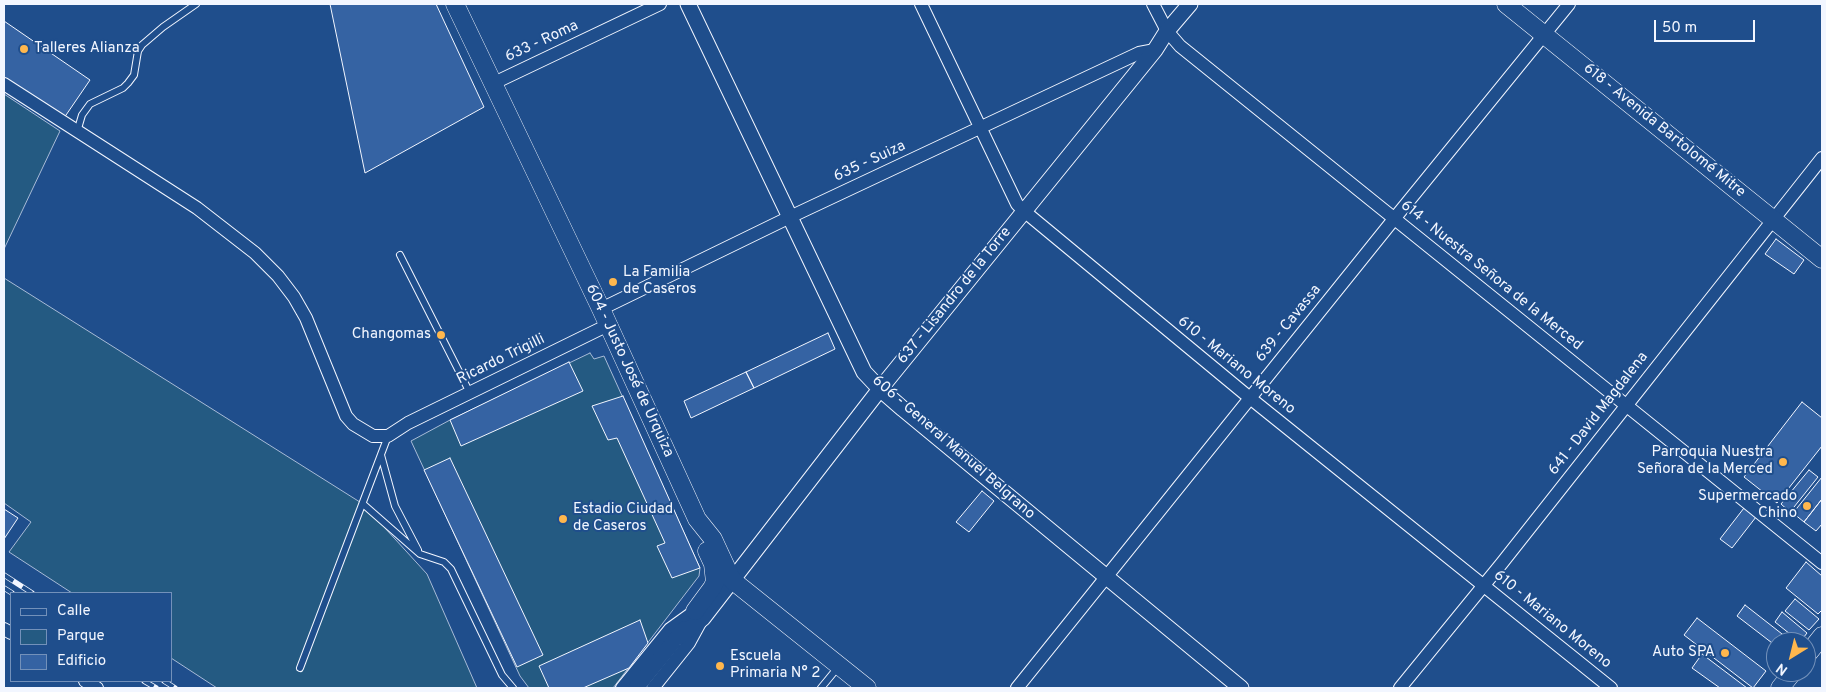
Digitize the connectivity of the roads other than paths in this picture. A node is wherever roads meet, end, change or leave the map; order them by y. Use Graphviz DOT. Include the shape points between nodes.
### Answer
graph roads {
  1 [pos="196,4"];
  2 [pos="455,4"];
  3 [pos="660,4"];
  4 [pos="688,4"];
  5 [pos="922,4"];
  6 [pos="1153,4"];
  7 [pos="1190,4"];
  8 [pos="1506,4"];
  9 [pos="1569,4"];
  10 [pos="1167,31"];
  11 [pos="1544,35"];
  12 [pos="1155,50"];
  13 [pos="4,84"];
  14 [pos="492,84"];
  15 [pos="981,128"];
  16 [pos="77,132"];
  17 [pos="1822,158"];
  18 [pos="1024,211"];
  19 [pos="790,217"];
  20 [pos="1394,219"];
  21 [pos="1773,219"];
  22 [pos="400,254"];
  23 [pos="1822,259"];
  24 [pos="601,309"];
  25 [pos="608,325"];
  26 [pos="880,389"];
  27 [pos="470,393"];
  28 [pos="1250,398"];
  29 [pos="1626,405"];
  30 [pos="388,436"];
  31 [pos="381,454"];
  32 [pos="363,504"];
  33 [pos="697,519"];
  34 [pos="420,554"];
  35 [pos="1822,563"];
  36 [pos="1105,577"];
  37 [pos="732,580"];
  38 [pos="1484,585"];
  39 [pos="699,614"];
  40 [pos="839,666"];
  41 [pos="300,668"];
  42 [pos="513,688"];
  43 [pos="622,688"];
  44 [pos="636,688"];
  45 [pos="653,688"];
  46 [pos="821,688"];
  47 [pos="867,688"];
  48 [pos="1017,688"];
  49 [pos="1241,688"];
  50 [pos="1400,688"];
  51 [pos="1611,688"];
  1 -- 16 [label="lane" via="142,45 134,75 123,88 90,104 82,115"];
  2 -- 14 [label="main road, 604 - Justo José de Urquiza"];
  3 -- 14 [label="street, 633 - Roma"];
  4 -- 19 [label="street, 606 - General Manuel Belgrano"];
  5 -- 15 [label="street, 610 - Mariano Moreno"];
  6 -- 10 [label="street, 614 - Nuestra Señora de la Merced"];
  7 -- 10 [label="street, 637 - Lisandro de la Torre"];
  8 -- 11 [label="main road, 618 - Avenida Bartolomé Mitre"];
  9 -- 11 [label="street, 639 - Cavassa"];
  10 -- 12 [label="street, 637 - Lisandro de la Torre"];
  10 -- 20 [label="street, 614 - Nuestra Señora de la Merced" via="1180,46"];
  11 -- 20 [label="street, 639 - Cavassa"];
  11 -- 21 [label="main road, 618 - Avenida Bartolomé Mitre"];
  12 -- 15 [label="street, 635 - Suiza" via="1139,53"];
  12 -- 18 [label="street, 637 - Lisandro de la Torre"];
  13 -- 16 [label="street"];
  14 -- 24 [label="main road, 604 - Justo José de Urquiza"];
  15 -- 18 [label="street, 610 - Mariano Moreno" via="1017,204"];
  15 -- 19 [label="street, 635 - Suiza"];
  16 -- 30 [label="street" via="197,208 278,276 306,318 346,416 373,436"];
  17 -- 21 [label="street, 641 - David Magdalena"];
  18 -- 26 [label="street, 637 - Lisandro de la Torre"];
  18 -- 28 [label="street, 610 - Mariano Moreno"];
  19 -- 24 [label="street, 635 - Suiza"];
  19 -- 26 [label="street, 606 - General Manuel Belgrano" via="864,372"];
  20 -- 28 [label="street, 639 - Cavassa"];
  20 -- 29 [label="street, 614 - Nuestra Señora de la Merced"];
  21 -- 23 [label="main road, 618 - Avenida Bartolomé Mitre"];
  21 -- 29 [label="street, 641 - David Magdalena"];
  22 -- 27 [label="lane"];
  24 -- 25 [label="main road, 604 - Justo José de Urquiza"];
  25 -- 27 [label="street, Ricardo Trigilli"];
  25 -- 33 [label="main road, 604 - Justo José de Urquiza"];
  26 -- 36 [label="street, 606 - General Manuel Belgrano"];
  26 -- 37 [label="street, 637 - Lisandro de la Torre"];
  27 -- 30 [label="street, Ricardo Trigilli"];
  28 -- 36 [label="street, 639 - Cavassa"];
  28 -- 38 [label="street, 610 - Mariano Moreno"];
  29 -- 35 [label="street, 614 - Nuestra Señora de la Merced"];
  29 -- 38 [label="street, 641 - David Magdalena"];
  30 -- 31 [label="lane"];
  31 -- 32 [label="lane"];
  31 -- 34 [label="lane" via="395,506"];
  32 -- 34 [label="lane"];
  32 -- 41 [label="lane"];
  33 -- 37 [label="main road, 604 - Justo José de Urquiza" via="713,539"];
  33 -- 39 [label="main road" via="716,577"];
  34 -- 42 [label="lane" via="444,562 451,569 502,674"];
  36 -- 48 [label="street, 639 - Cavassa"];
  36 -- 49 [label="street, 606 - General Manuel Belgrano"];
  37 -- 39 [label="street, 637 - Lisandro de la Torre"];
  37 -- 40 [label="main road, 604 - Justo José de Urquiza"];
  38 -- 50 [label="street, 641 - David Magdalena"];
  38 -- 51 [label="street, 610 - Mariano Moreno"];
  39 -- 43 [label="street, 637 - Lisandro de la Torre" via="670,629"];
  39 -- 44 [label="street"];
  39 -- 45 [label="street, 637 - Lisandro de la Torre" via="689,644"];
  40 -- 46 [label="lane"];
  40 -- 47 [label="main road, 604 - Justo José de Urquiza"];
}
